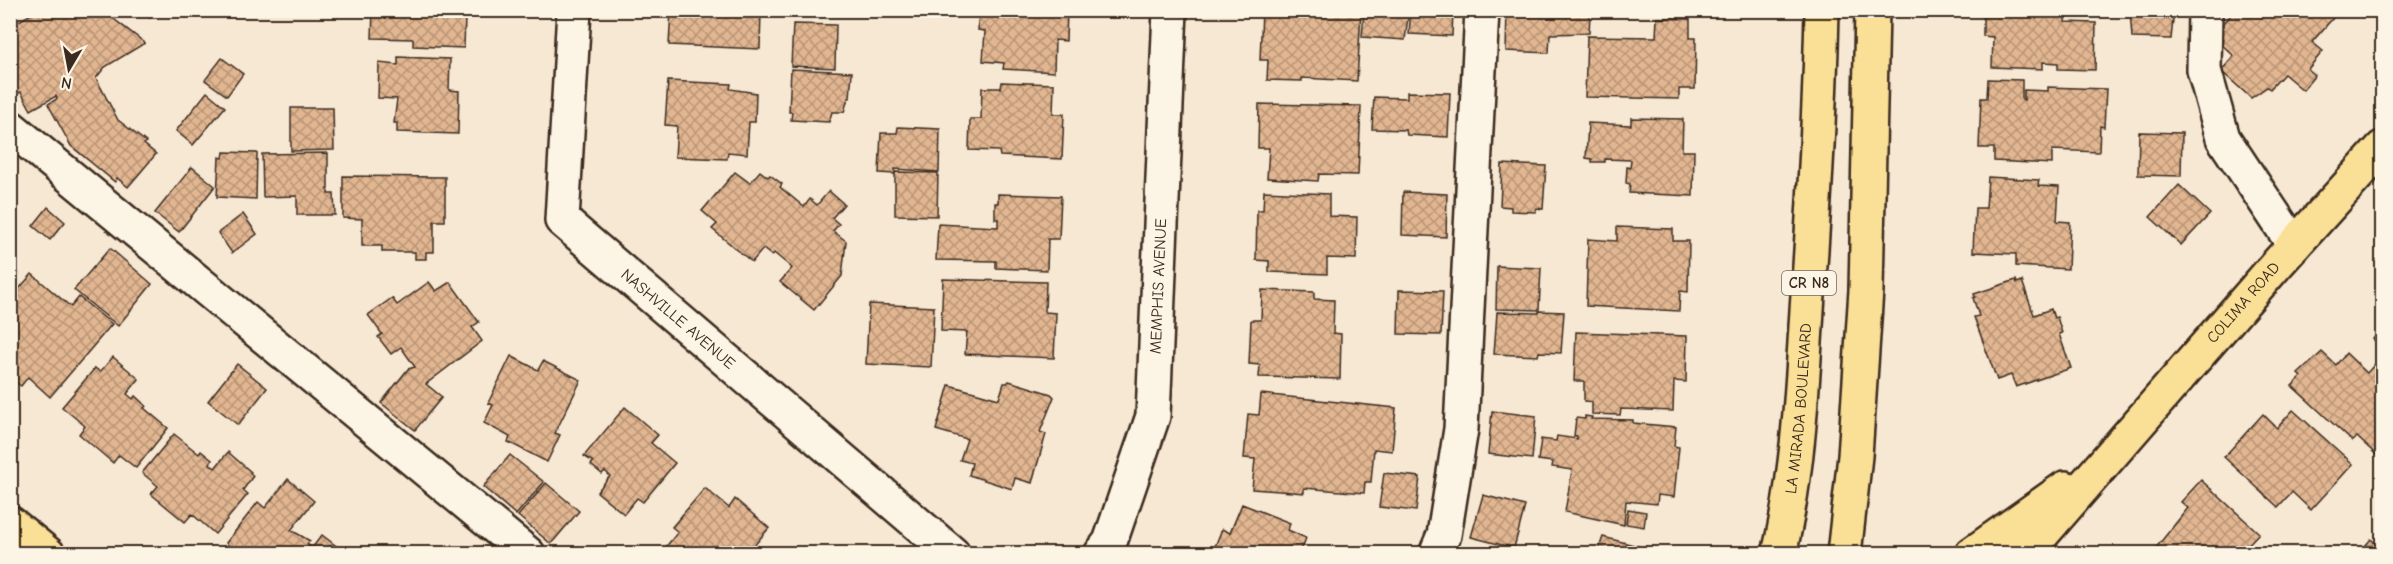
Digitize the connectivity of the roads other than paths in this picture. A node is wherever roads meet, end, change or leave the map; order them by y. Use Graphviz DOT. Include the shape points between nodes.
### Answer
graph roads {
  1 [pos="574,10"];
  2 [pos="1170,10"];
  3 [pos="1482,10"];
  4 [pos="1822,10"];
  5 [pos="1872,10"];
  6 [pos="2205,10"];
  7 [pos="10,127"];
  8 [pos="2382,147"];
  9 [pos="2294,245"];
  10 [pos="2106,459"];
  11 [pos="10,523"];
  12 [pos="48,554"];
  13 [pos="528,554"];
  14 [pos="953,554"];
  15 [pos="1101,554"];
  16 [pos="1436,554"];
  17 [pos="1779,554"];
  18 [pos="1844,554"];
  19 [pos="1972,554"];
  20 [pos="2025,554"];
  1 -- 14 [label="street, NASHVILLE AVENUE" via="562,220"];
  2 -- 15 [label="street, MEMPHIS AVENUE" via="1153,416 1110,542"];
  3 -- 16 [label="street" via="1461,429 1444,534"];
  4 -- 17 [label="main road, LA MIRADA BOULEVARD / CR N8" via="1821,94 1802,395 1788,516"];
  5 -- 18 [label="main road" via="1866,290"];
  6 -- 9 [label="street" via="2204,70 2223,138"];
  7 -- 13 [label="street"];
  8 -- 9 [label="main road, COLIMA ROAD"];
  9 -- 10 [label="main road, COLIMA ROAD"];
  10 -- 19 [label="main road"];
  10 -- 20 [label="main road"];
  11 -- 12 [label="main road"];
}
